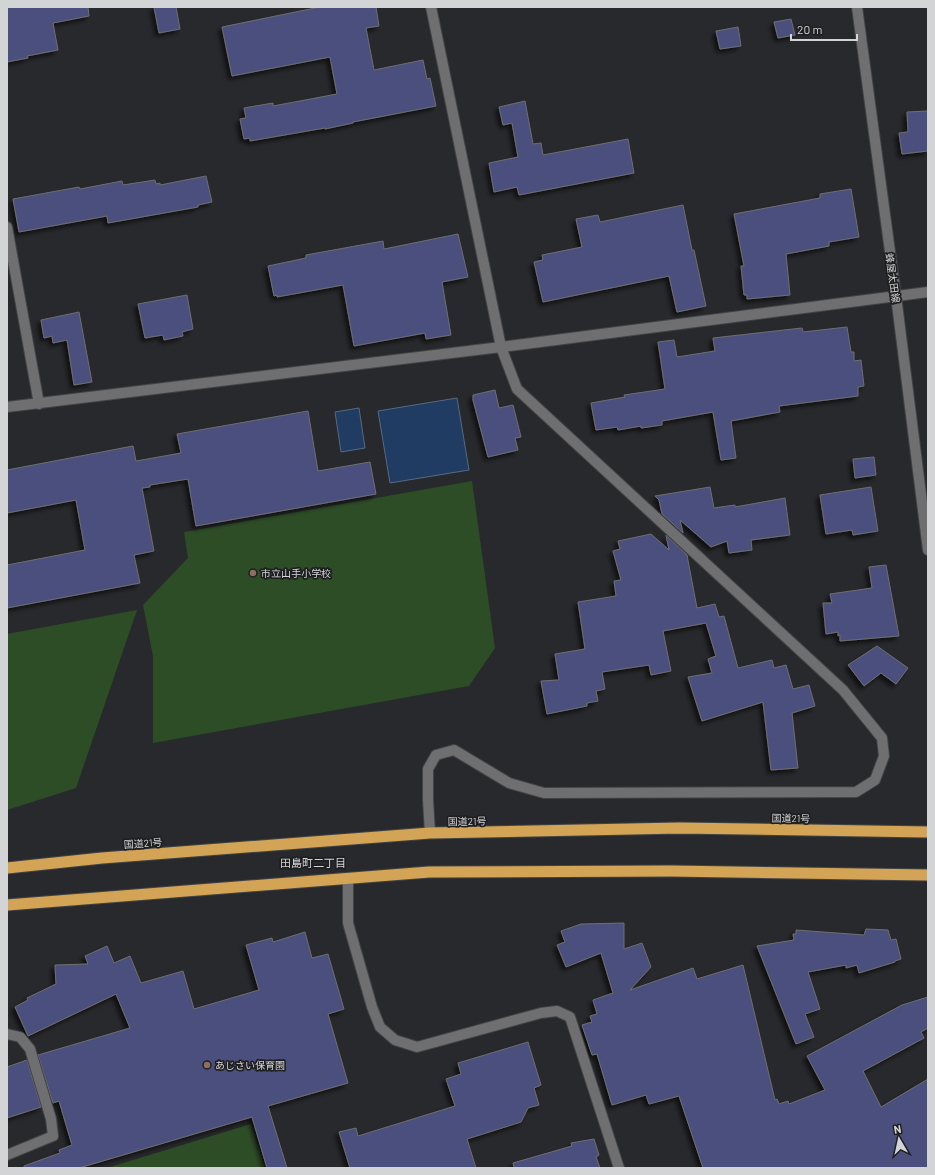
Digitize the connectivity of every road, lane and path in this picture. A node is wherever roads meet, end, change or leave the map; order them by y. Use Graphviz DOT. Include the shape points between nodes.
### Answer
graph roads {
  1 [pos="431,7"];
  2 [pos="857,7"];
  3 [pos="7,227"];
  4 [pos="928,292"];
  5 [pos="896,296"];
  6 [pos="502,347"];
  7 [pos="39,404"];
  8 [pos="7,407"];
  9 [pos="928,550"];
  10 [pos="928,832"];
  11 [pos="430,833"];
  12 [pos="7,868"];
  13 [pos="928,875"];
  14 [pos="348,878"];
  15 [pos="7,905"];
  16 [pos="7,1034"];
  17 [pos="7,1155"];
  18 [pos="619,1168"];
  1 -- 6 [label="street"];
  2 -- 5 [label="street, 蜂屋太田線"];
  3 -- 7 [label="street"];
  4 -- 5 [label="street"];
  5 -- 6 [label="street"];
  5 -- 9 [label="street, 蜂屋太田線"];
  6 -- 7 [label="street"];
  6 -- 11 [label="street" via="517,389 843,690 882,738 884,756 875,780 856,792 544,793 509,783 454,750 436,756 428,769"];
  7 -- 8 [label="street"];
  10 -- 11 [label="highway, 国道21号" via="680,828"];
  11 -- 12 [label="highway, 国道21号" via="102,858"];
  13 -- 14 [label="highway" via="671,871 437,872"];
  14 -- 15 [label="highway"];
  14 -- 18 [label="street" via="348,924 380,1027 395,1040 417,1047 540,1013 557,1011 570,1017"];
  16 -- 17 [label="street" via="20,1037 30,1050 51,1118 53,1136"];
}
